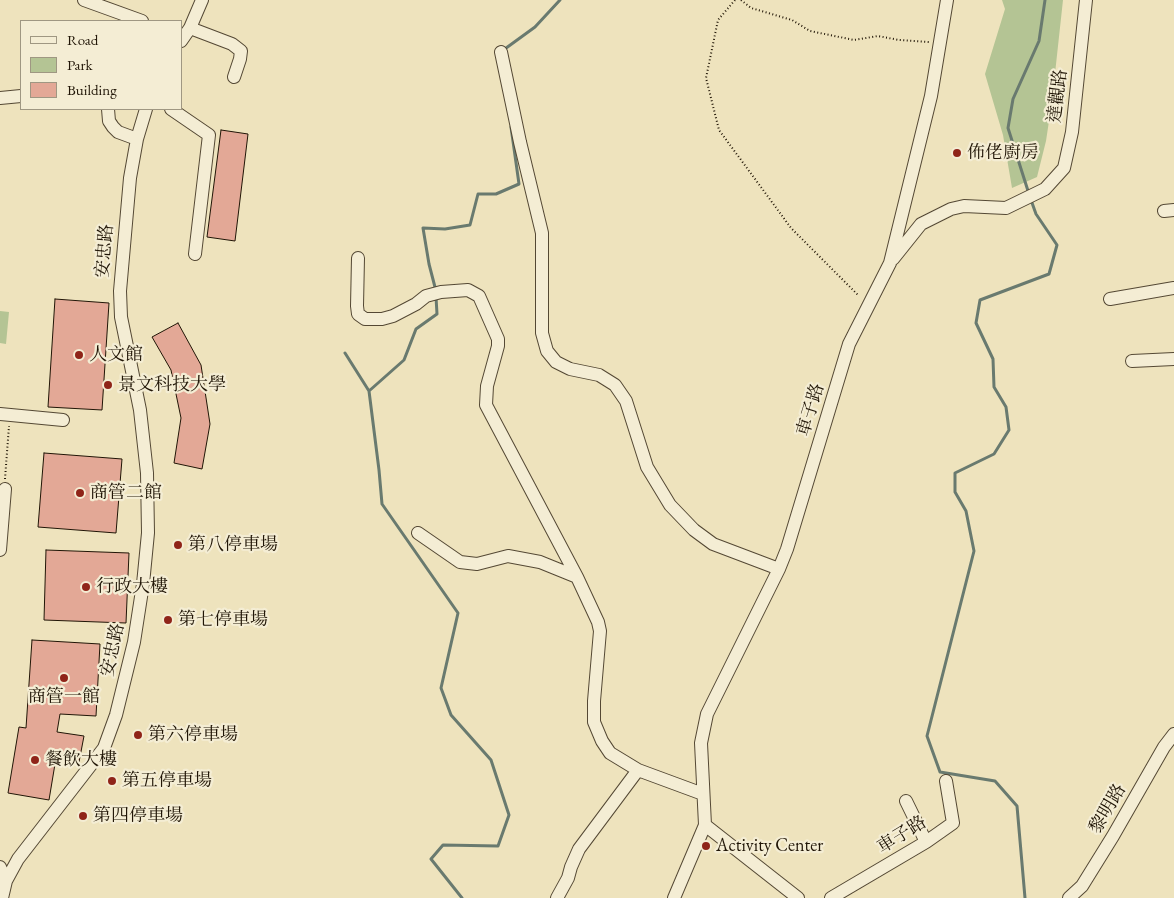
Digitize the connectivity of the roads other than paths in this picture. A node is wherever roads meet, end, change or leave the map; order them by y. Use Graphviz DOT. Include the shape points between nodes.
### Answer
graph roads {
  1 [pos="84,0"];
  2 [pos="202,0"];
  3 [pos="947,0"];
  4 [pos="1086,0"];
  5 [pos="139,20"];
  6 [pos="184,35"];
  7 [pos="501,52"];
  8 [pos="234,77"];
  9 [pos="1,94"];
  10 [pos="20,96"];
  11 [pos="108,110"];
  12 [pos="146,110"];
  13 [pos="172,110"];
  14 [pos="137,139"];
  15 [pos="196,254"];
  16 [pos="358,258"];
  17 [pos="890,263"];
  18 [pos="1174,288"];
  19 [pos="1110,299"];
  20 [pos="1174,359"];
  21 [pos="1132,361"];
  22 [pos="5,414"];
  23 [pos="63,420"];
  24 [pos="5,489"];
  25 [pos="418,533"];
  26 [pos="0,550"];
  27 [pos="779,569"];
  28 [pos="577,577"];
  29 [pos="1174,734"];
  30 [pos="638,770"];
  31 [pos="946,781"];
  32 [pos="703,794"];
  33 [pos="906,801"];
  34 [pos="705,825"];
  35 [pos="926,842"];
  36 [pos="0,867"];
  37 [pos="6,881"];
  38 [pos="2,898"];
  39 [pos="557,898"];
  40 [pos="674,898"];
  41 [pos="798,898"];
  42 [pos="831,898"];
  43 [pos="1069,898"];
  1 -- 5 [label="street"];
  2 -- 6 [label="street"];
  3 -- 17 [label="street, 車子路" via="931,96"];
  4 -- 17 [label="street, 達觀路" via="1072,132 1064,168 1045,189 1006,208 964,206 922,224"];
  6 -- 8 [label="street" via="232,44 240,51"];
  7 -- 27 [label="street" via="542,233 542,333 547,351 556,362 570,369 599,375 615,385 626,401 647,467 670,505 694,530 713,544"];
  9 -- 10 [label="street"];
  11 -- 14 [label="street" via="113,127"];
  12 -- 14 [label="street, 安忠路"];
  13 -- 15 [label="street" via="209,135"];
  14 -- 37 [label="street, 安忠路" via="130,178 120,291 121,317 140,410 146,473 148,533 134,642 116,716 104,748 18,859"];
  16 -- 28 [label="street" via="357,306 358,314 364,319 393,316 426,296 441,292 468,290 479,296 498,339 486,405"];
  17 -- 27 [label="street, 車子路" via="850,344"];
  18 -- 19 [label="street"];
  20 -- 21 [label="street"];
  22 -- 23 [label="street"];
  24 -- 26 [label="street"];
  25 -- 28 [label="street" via="460,562 477,564 508,556 540,562"];
  27 -- 32 [label="street, 車子路" via="707,714 701,743"];
  28 -- 30 [label="street" via="600,631 594,722 610,753"];
  29 -- 43 [label="street, 黎明路" via="1082,886"];
  30 -- 32 [label="street"];
  30 -- 39 [label="street" via="579,849"];
  31 -- 35 [label="street, 車子路" via="954,823"];
  32 -- 34 [label="street, 車子路"];
  33 -- 35 [label="street"];
  34 -- 40 [label="street, 車子路"];
  34 -- 41 [label="street"];
  35 -- 42 [label="street, 車子路"];
  36 -- 37 [label="street"];
  37 -- 38 [label="street, 安忠路"];
}
